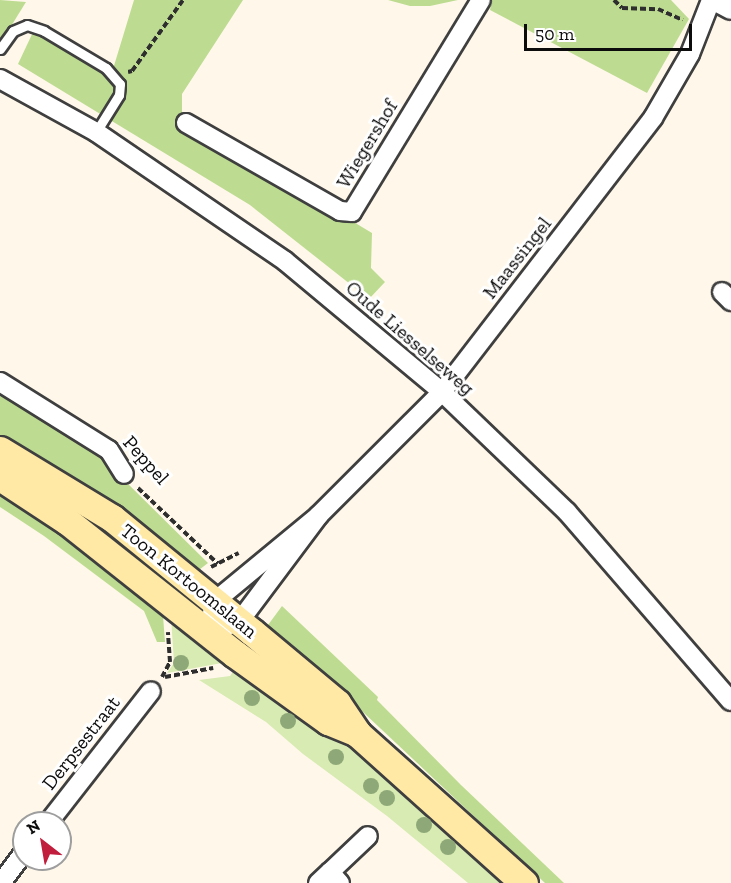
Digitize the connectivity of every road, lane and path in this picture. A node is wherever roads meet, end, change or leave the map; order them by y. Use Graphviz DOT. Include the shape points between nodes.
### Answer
graph roads {
  1 [pos="183,0"];
  2 [pos="481,0"];
  3 [pos="614,0"];
  4 [pos="712,0"];
  5 [pos="731,10"];
  6 [pos="689,19"];
  7 [pos="0,49"];
  8 [pos="116,76"];
  9 [pos="0,79"];
  10 [pos="186,123"];
  11 [pos="96,132"];
  12 [pos="0,381"];
  13 [pos="442,392"];
  14 [pos="0,450"];
  15 [pos="124,474"];
  16 [pos="0,477"];
  17 [pos="319,515"];
  18 [pos="218,564"];
  19 [pos="214,602"];
  20 [pos="177,605"];
  21 [pos="239,622"];
  22 [pos="209,632"];
  23 [pos="235,654"];
  24 [pos="151,691"];
  25 [pos="731,701"];
  26 [pos="358,734"];
  27 [pos="57,811"];
  28 [pos="368,836"];
  29 [pos="12,870"];
  30 [pos="330,879"];
  31 [pos="2,883"];
  32 [pos="524,883"];
  1 -- 8 [label="path" via="132,71"];
  2 -- 10 [label="street, Wiegershof" via="352,212 340,211"];
  3 -- 6 [label="path" via="621,8 658,9 681,20"];
  4 -- 5 [label="street"];
  4 -- 13 [label="street, Maassingel" via="690,54 653,118"];
  7 -- 8 [label="lane" via="13,31 27,25 44,31"];
  8 -- 11 [label="lane" via="119,95"];
  9 -- 11 [label="street, Oude Liesselseweg"];
  11 -- 13 [label="street, Oude Liesselseweg" via="285,261"];
  12 -- 15 [label="street, Peppel" via="109,450"];
  13 -- 17 [label="street, Maassingel"];
  13 -- 25 [label="street, Oude Liesselseweg" via="567,512"];
  14 -- 19 [label="street, Toon Kortoomslaan" via="112,519"];
  15 -- 18 [label="path, Peppel"];
  16 -- 20 [label="street, Toon Kortoomslaan" via="67,521"];
  17 -- 19 [label="street, Maassingel"];
  17 -- 21 [label="street, Maassingel"];
  19 -- 21 [label="street, Toon Kortoomslaan"];
  19 -- 22 [label="street"];
  20 -- 22 [label="street, Toon Kortoomslaan"];
  20 -- 23 [label="path" via="167,617 170,662 161,678 225,666"];
  21 -- 22 [label="street"];
  21 -- 26 [label="street, Toon Kortoomslaan" via="337,703"];
  22 -- 23 [label="street, Toon Kortoomslaan"];
  23 -- 26 [label="street, Toon Kortoomslaan" via="328,721"];
  24 -- 27 [label="street, Derpsestraat"];
  26 -- 32 [label="street, Toon Kortoomslaan"];
  28 -- 30 [label="street"];
  29 -- 31 [label="street"];
}
